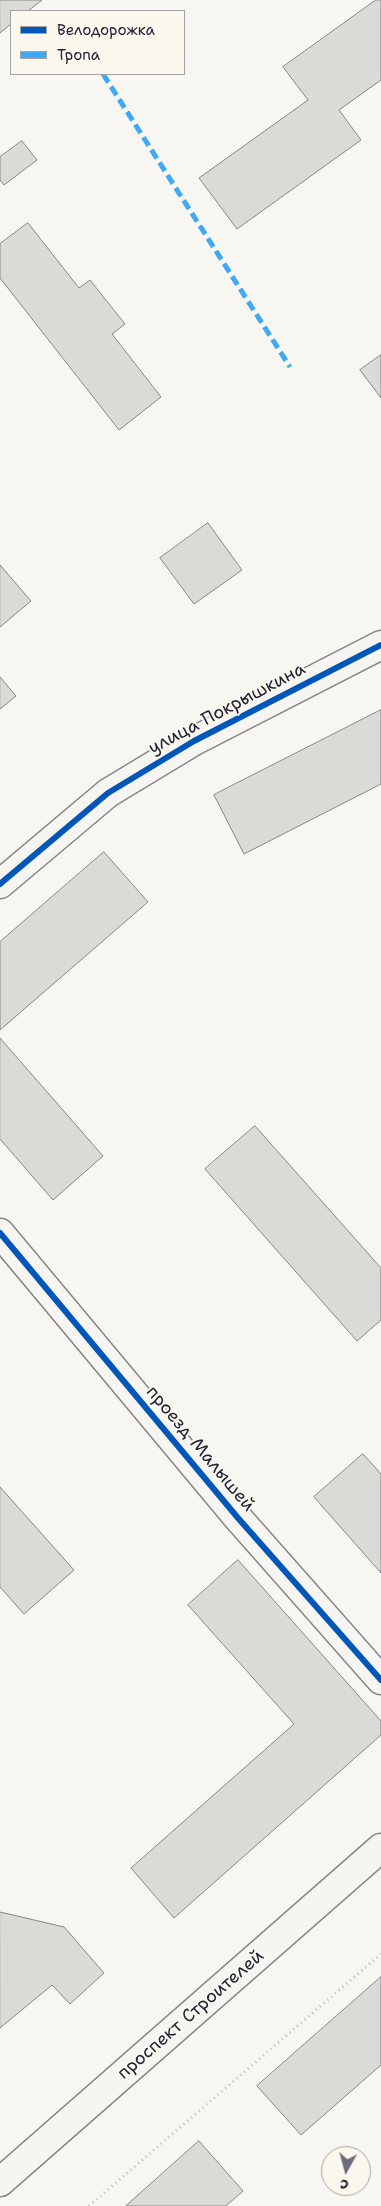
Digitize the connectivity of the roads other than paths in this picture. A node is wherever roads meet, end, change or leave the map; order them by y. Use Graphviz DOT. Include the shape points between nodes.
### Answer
graph roads {
  1 [pos="381,644"];
  2 [pos="0,884"];
  3 [pos="0,1233"];
  4 [pos="381,1680"];
  5 [pos="381,1848"];
  6 [pos="0,2182"];
  1 -- 2 [label="street, улица Покрышкина" via="194,741 108,793"];
  3 -- 4 [label="street, проезд Малышей" via="238,1518"];
  5 -- 6 [label="street, проспект Строителей"];
}
